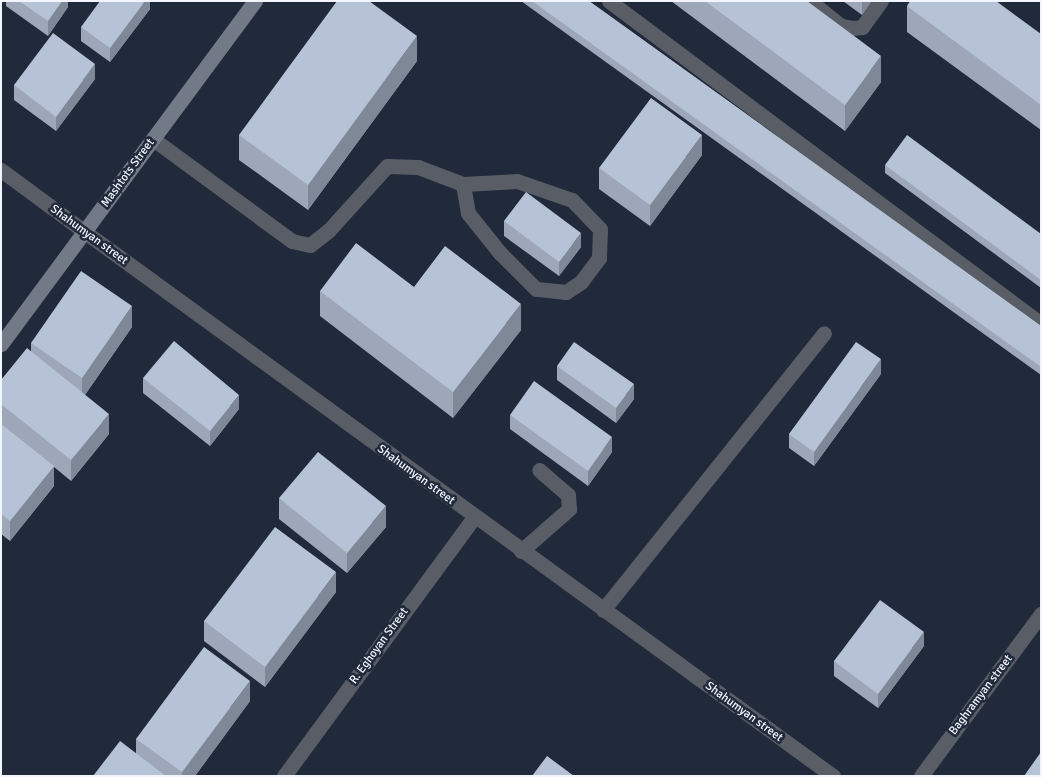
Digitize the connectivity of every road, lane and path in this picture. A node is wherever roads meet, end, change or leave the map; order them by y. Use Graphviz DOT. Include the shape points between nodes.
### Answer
graph roads {
  1 [pos="255,1"];
  2 [pos="609,1"];
  3 [pos="810,1"];
  4 [pos="881,1"];
  5 [pos="154,139"];
  6 [pos="1,170"];
  7 [pos="463,184"];
  8 [pos="85,232"];
  9 [pos="1041,324"];
  10 [pos="824,334"];
  11 [pos="1,344"];
  12 [pos="538,470"];
  13 [pos="474,517"];
  14 [pos="521,551"];
  15 [pos="603,610"];
  16 [pos="1041,614"];
  17 [pos="284,776"];
  18 [pos="832,776"];
  19 [pos="921,776"];
  1 -- 5 [label="main road, Mashtots Street"];
  2 -- 9 [label="street"];
  3 -- 4 [label="street" via="841,26 854,28 862,27"];
  5 -- 7 [label="street" via="292,240 310,245 329,230 387,166 418,168"];
  5 -- 8 [label="main road, Mashtots Street"];
  6 -- 8 [label="street, Shahumyan street"];
  7 -- 7 [label="street" via="468,213 500,253 536,289 566,292 581,282 599,258 600,229 572,200 517,181"];
  8 -- 11 [label="main road, Mashtots Street"];
  8 -- 13 [label="street, Shahumyan street"];
  10 -- 15 [label="street"];
  12 -- 14 [label="street" via="568,495 569,508"];
  13 -- 14 [label="street, Shahumyan street"];
  13 -- 17 [label="street, R. Eghoyan Street"];
  14 -- 15 [label="street, Shahumyan street"];
  15 -- 18 [label="street, Shahumyan street"];
  16 -- 19 [label="street, Baghramyan street"];
}
